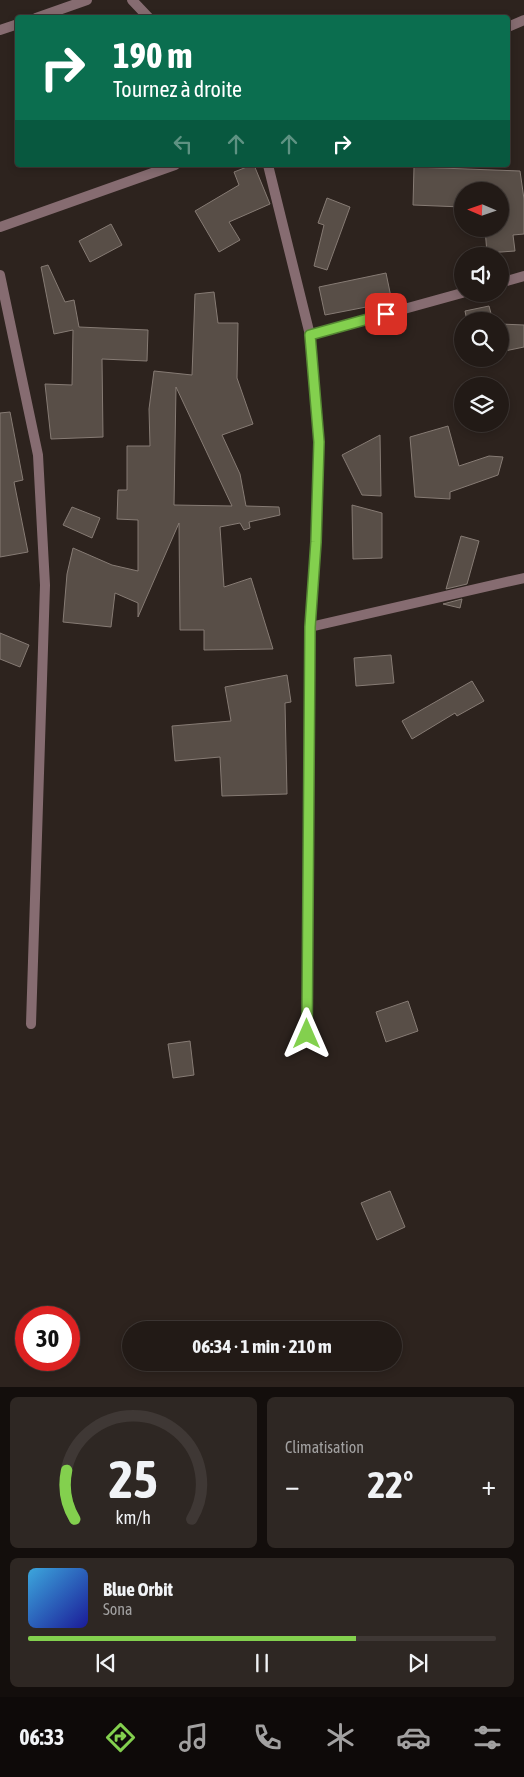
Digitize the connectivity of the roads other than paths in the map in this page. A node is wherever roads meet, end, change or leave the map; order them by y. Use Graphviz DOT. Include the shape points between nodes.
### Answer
graph roads {
  1 [pos="87,0"];
  2 [pos="132,0"];
  3 [pos="44,15"];
  4 [pos="146,15"];
  5 [pos="524,20"];
  6 [pos="15,25"];
  7 [pos="510,27"];
  8 [pos="0,30"];
  9 [pos="170,167"];
  10 [pos="268,167"];
  11 [pos="0,227"];
  12 [pos="0,276"];
  13 [pos="524,276"];
  14 [pos="509,280"];
  15 [pos="454,295"];
  16 [pos="310,335"];
  17 [pos="524,578"];
  18 [pos="310,627"];
  19 [pos="31,1024"];
  20 [pos="307,1034"];
  1 -- 3 [label="street"];
  2 -- 4 [label="street"];
  5 -- 7 [label="street"];
  6 -- 8 [label="street"];
  9 -- 11 [label="street"];
  10 -- 16 [label="street"];
  12 -- 19 [label="street" via="38,454 45,585"];
  13 -- 14 [label="street"];
  15 -- 16 [label="street"];
  16 -- 18 [label="street" via="319,442"];
  17 -- 18 [label="street"];
  18 -- 20 [label="street"];
}
